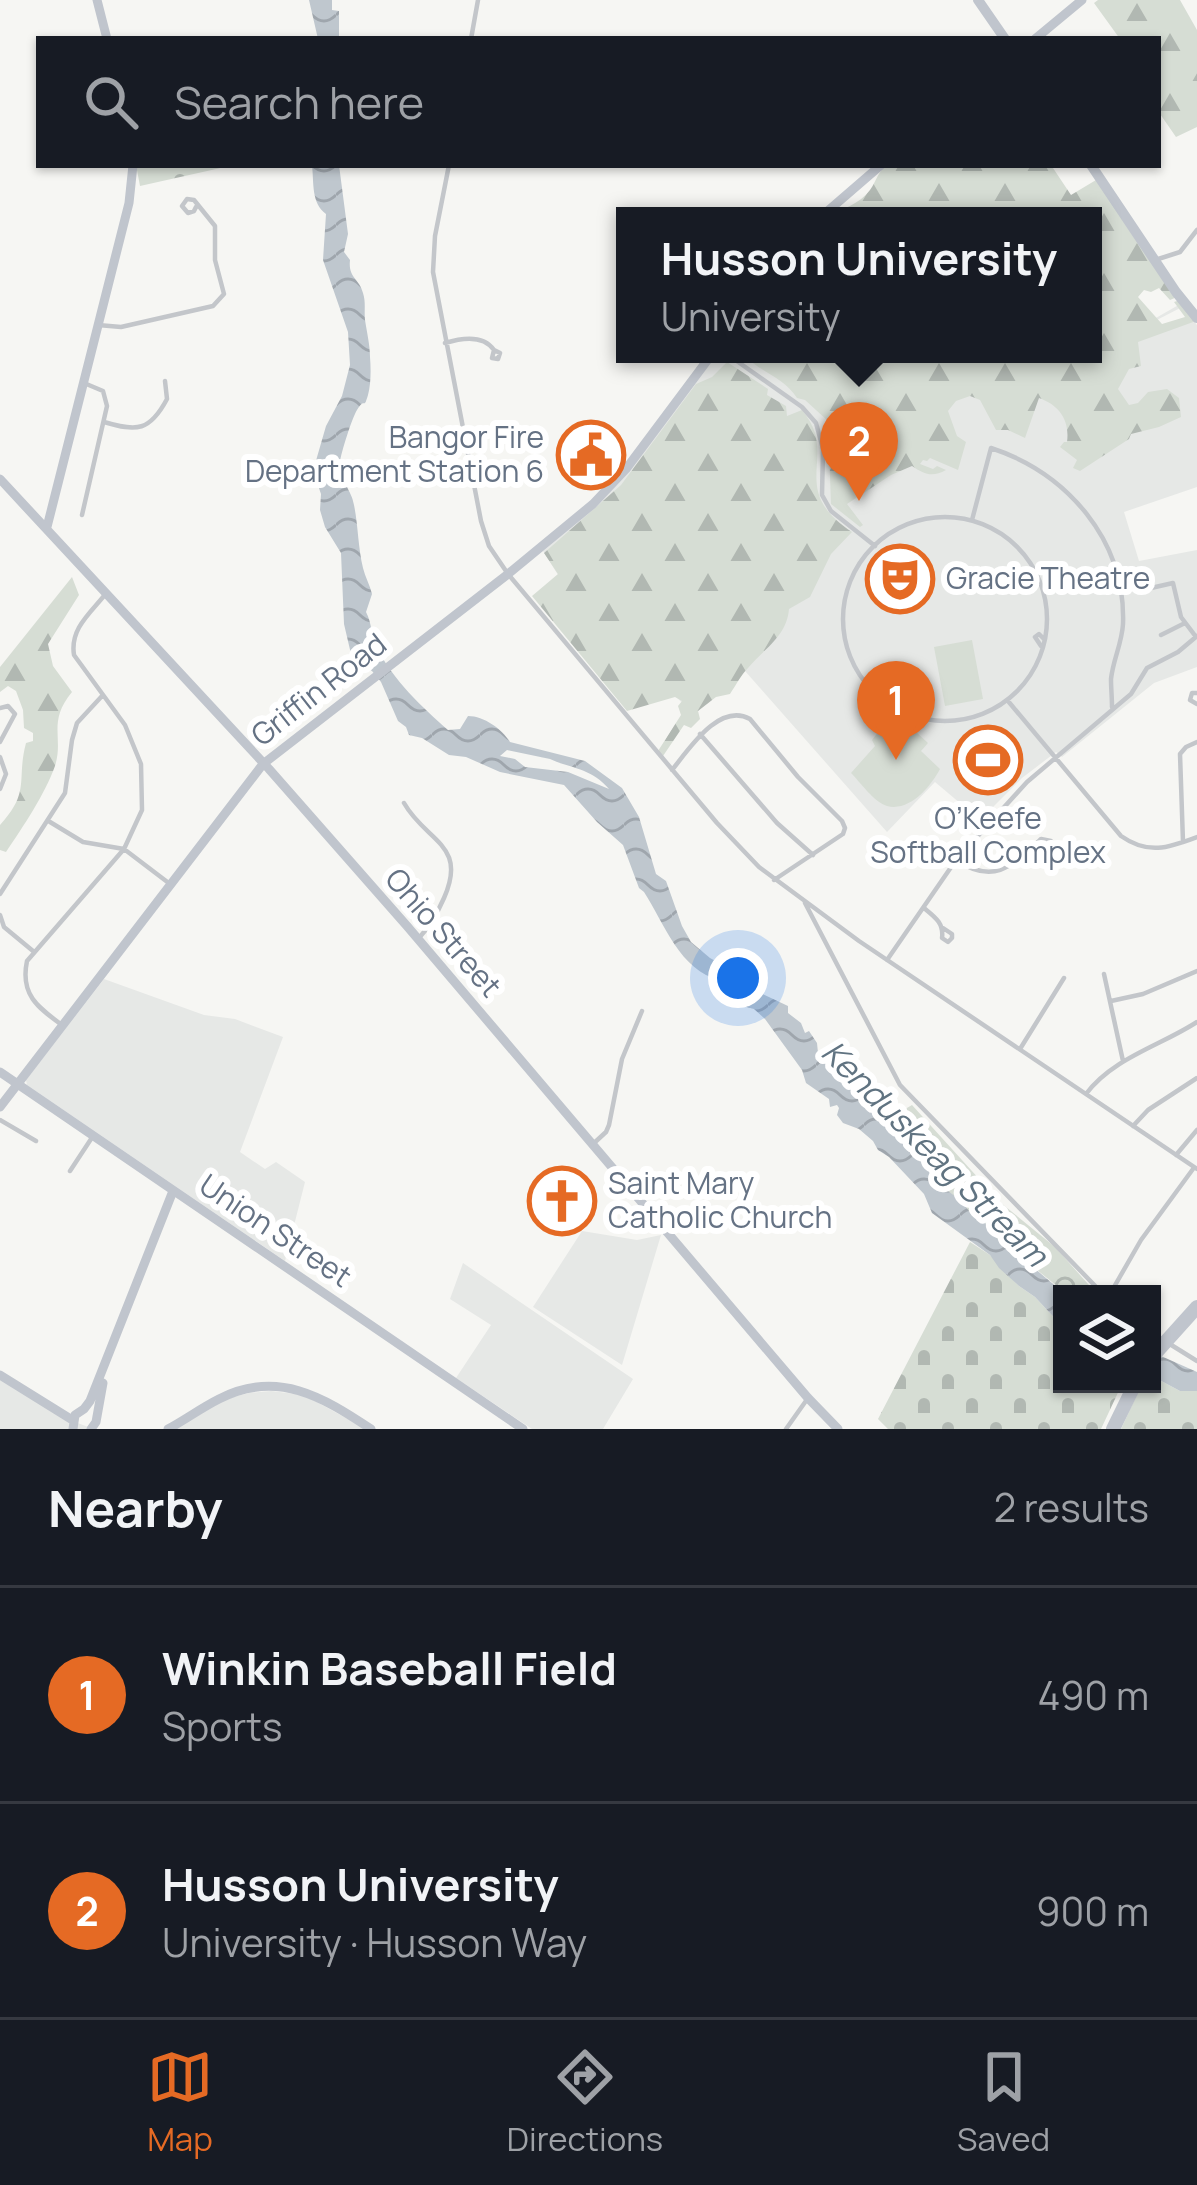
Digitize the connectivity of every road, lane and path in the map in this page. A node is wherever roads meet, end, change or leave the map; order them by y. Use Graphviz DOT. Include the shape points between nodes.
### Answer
graph roads {
  1 [pos="97,0"];
  2 [pos="478,0"];
  3 [pos="978,0"];
  4 [pos="1082,0"];
  5 [pos="106,36"];
  6 [pos="472,36"];
  7 [pos="1003,36"];
  8 [pos="1039,36"];
  9 [pos="133,168"];
  10 [pos="448,168"];
  11 [pos="878,168"];
  12 [pos="1093,168"];
  13 [pos="196,207"];
  14 [pos="832,207"];
  15 [pos="1197,230"];
  16 [pos="1157,263"];
  17 [pos="1196,315"];
  18 [pos="98,325"];
  19 [pos="445,343"];
  20 [pos="494,350"];
  21 [pos="705,363"];
  22 [pos="739,363"];
  23 [pos="165,382"];
  24 [pos="84,383"];
  25 [pos="104,422"];
  26 [pos="0,478"];
  27 [pos="82,515"];
  28 [pos="972,520"];
  29 [pos="47,527"];
  30 [pos="875,546"];
  31 [pos="508,574"];
  32 [pos="1151,588"];
  33 [pos="106,593"];
  34 [pos="1185,622"];
  35 [pos="1161,635"];
  36 [pos="1197,636"];
  37 [pos="1197,693"];
  38 [pos="103,695"];
  39 [pos="1007,700"];
  40 [pos="1197,704"];
  41 [pos="1112,707"];
  42 [pos="0,708"];
  43 [pos="5,724"];
  44 [pos="700,734"];
  45 [pos="0,742"];
  46 [pos="1197,742"];
  47 [pos="0,757"];
  48 [pos="1055,758"];
  49 [pos="263,764"];
  50 [pos="672,770"];
  51 [pos="0,789"];
  52 [pos="404,802"];
  53 [pos="49,821"];
  54 [pos="1197,837"];
  55 [pos="1183,842"];
  56 [pos="1033,846"];
  57 [pos="124,849"];
  58 [pos="813,854"];
  59 [pos="956,860"];
  60 [pos="774,880"];
  61 [pos="170,884"];
  62 [pos="0,894"];
  63 [pos="805,904"];
  64 [pos="923,908"];
  65 [pos="0,915"];
  66 [pos="943,928"];
  67 [pos="418,939"];
  68 [pos="33,951"];
  69 [pos="887,960"];
  70 [pos="1197,970"];
  71 [pos="1104,974"];
  72 [pos="1064,978"];
  73 [pos="1111,1001"];
  74 [pos="642,1011"];
  75 [pos="1197,1022"];
  76 [pos="62,1025"];
  77 [pos="1020,1049"];
  78 [pos="1124,1061"];
  79 [pos="0,1072"];
  80 [pos="1197,1078"];
  81 [pos="17,1084"];
  82 [pos="1086,1094"];
  83 [pos="0,1107"];
  84 [pos="0,1120"];
  85 [pos="1132,1126"];
  86 [pos="1197,1130"];
  87 [pos="93,1136"];
  88 [pos="36,1141"];
  89 [pos="593,1144"];
  90 [pos="1176,1155"];
  91 [pos="1196,1168"];
  92 [pos="70,1171"];
  93 [pos="176,1192"];
  94 [pos="1097,1285"];
  95 [pos="1112,1285"];
  96 [pos="1197,1304"];
  97 [pos="1163,1332"];
  98 [pos="1197,1361"];
  99 [pos="0,1375"];
  100 [pos="1127,1393"];
  101 [pos="808,1398"];
  102 [pos="46,1404"];
  103 [pos="89,1417"];
  104 [pos="75,1426"];
  105 [pos="108,1428"];
  106 [pos="169,1429"];
  107 [pos="371,1429"];
  108 [pos="523,1429"];
  109 [pos="786,1429"];
  110 [pos="838,1429"];
  111 [pos="1110,1429"];
  1 -- 5 [label="street"];
  2 -- 6 [label="street"];
  3 -- 7 [label="main road"];
  4 -- 8 [label="street"];
  9 -- 18 [label="street"];
  10 -- 19 [label="street" via="433,272"];
  11 -- 14 [label="street"];
  12 -- 16 [label="main road"];
  13 -- 18 [label="street" via="215,226 221,301 121,327"];
  15 -- 16 [label="street" via="1184,249"];
  16 -- 17 [label="main road"];
  18 -- 24 [label="street"];
  19 -- 20 [label="street" via="474,339"];
  19 -- 31 [label="street" via="482,521"];
  21 -- 31 [label="street, Griffin Road" via="626,469"];
  22 -- 30 [label="street" via="811,415 823,441 826,504"];
  23 -- 25 [label="street" via="167,399 149,424 128,430"];
  24 -- 25 [label="street" via="106,396"];
  24 -- 29 [label="street"];
  25 -- 27 [label="street"];
  26 -- 29 [label="street, Ohio Street"];
  28 -- 30 [label="street" via="922,520"];
  28 -- 39 [label="street" via="1027,557 1046,602 1043,642"];
  28 -- 41 [label="street" via="991,448 1038,468 1082,506 1117,572 1123,607"];
  29 -- 33 [label="street, Ohio Street"];
  30 -- 39 [label="street" via="853,577 844,615 849,650 870,687 907,713 943,720"];
  31 -- 49 [label="street, Griffin Road"];
  31 -- 50 [label="street"];
  32 -- 34 [label="street" via="1173,583"];
  33 -- 38 [label="street" via="72,643"];
  33 -- 49 [label="street, Ohio Street"];
  34 -- 35 [label="street"];
  34 -- 36 [label="street"];
  36 -- 41 [label="street" via="1147,668"];
  37 -- 40 [label="street" via="1190,700"];
  38 -- 53 [label="street" via="77,723 65,793"];
  38 -- 57 [label="street" via="141,764 142,810"];
  39 -- 48 [label="street"];
  41 -- 48 [label="street"];
  42 -- 43 [label="street" via="14,711"];
  43 -- 45 [label="street"];
  44 -- 50 [label="street"];
  44 -- 58 [label="street"];
  44 -- 58 [label="street" via="734,715 750,719 842,821 843,834"];
  46 -- 55 [label="street" via="1179,759"];
  47 -- 51 [label="street"];
  48 -- 55 [label="street" via="1129,842 1150,849"];
  48 -- 59 [label="street"];
  49 -- 61 [label="street, Griffin Road"];
  49 -- 67 [label="street, Ohio Street"];
  50 -- 60 [label="street"];
  52 -- 67 [label="street" via="452,866 436,915"];
  53 -- 57 [label="street" via="83,842"];
  53 -- 62 [label="street"];
  54 -- 55 [label="street"];
  56 -- 59 [label="street" via="982,874"];
  57 -- 61 [label="street"];
  57 -- 68 [label="street"];
  58 -- 60 [label="street"];
  59 -- 64 [label="street"];
  60 -- 63 [label="street"];
  61 -- 76 [label="street, Griffin Road"];
  63 -- 69 [label="street"];
  63 -- 94 [label="street" via="900,1085"];
  64 -- 66 [label="street"];
  64 -- 69 [label="street"];
  65 -- 68 [label="street"];
  67 -- 89 [label="street, Ohio Street"];
  68 -- 76 [label="street" via="24,975 30,1000"];
  69 -- 77 [label="street"];
  70 -- 73 [label="street"];
  71 -- 73 [label="street"];
  72 -- 77 [label="street"];
  73 -- 78 [label="street"];
  74 -- 89 [label="street" via="609,1125"];
  75 -- 78 [label="street"];
  76 -- 81 [label="street, Griffin Road"];
  77 -- 82 [label="street"];
  78 -- 82 [label="street"];
  79 -- 81 [label="street, Union Street"];
  80 -- 85 [label="street"];
  81 -- 83 [label="street, Griffin Road"];
  81 -- 87 [label="street, Union Street"];
  82 -- 85 [label="street"];
  84 -- 88 [label="street"];
  85 -- 90 [label="street"];
  86 -- 90 [label="street"];
  87 -- 92 [label="street"];
  87 -- 93 [label="street, Union Street"];
  89 -- 101 [label="street, Ohio Street"];
  90 -- 91 [label="street"];
  91 -- 95 [label="street"];
  93 -- 103 [label="street"];
  93 -- 108 [label="street, Union Street"];
  96 -- 97 [label="highway"];
  97 -- 98 [label="street"];
  99 -- 102 [label="street"];
  100 -- 111 [label="highway"];
  101 -- 109 [label="street"];
  101 -- 110 [label="street, Ohio Street"];
  102 -- 103 [label="street"];
  102 -- 104 [label="street"];
  103 -- 104 [label="street" via="75,1415"];
  103 -- 105 [label="street"];
  106 -- 107 [label="street" via="227,1396 270,1387 322,1398"];
}
